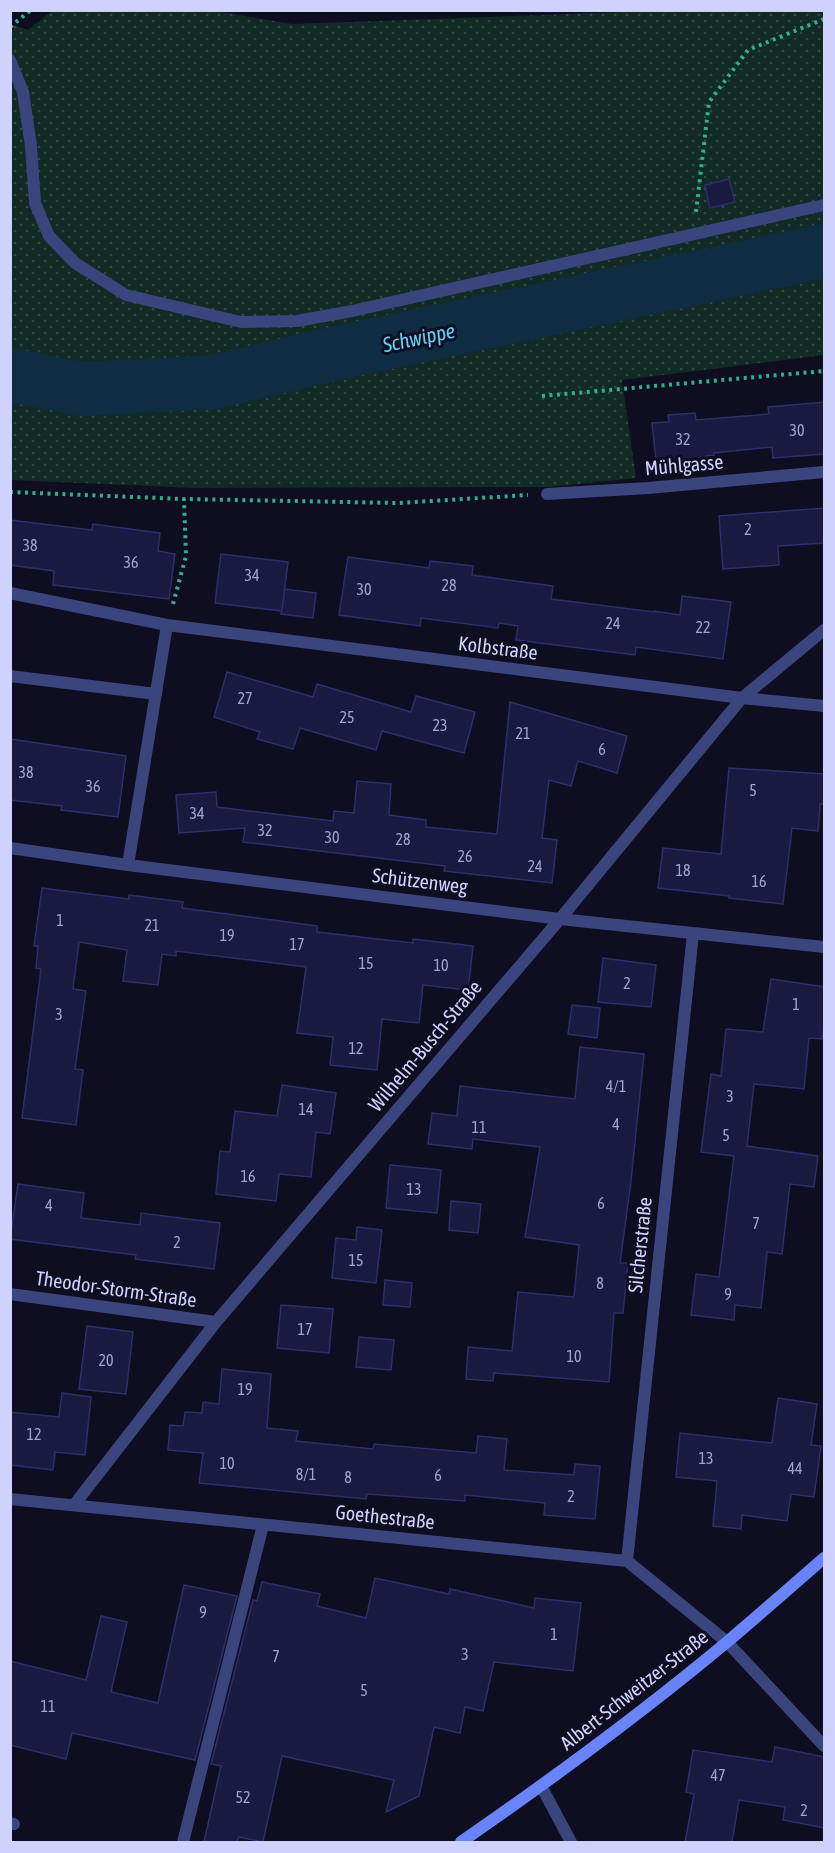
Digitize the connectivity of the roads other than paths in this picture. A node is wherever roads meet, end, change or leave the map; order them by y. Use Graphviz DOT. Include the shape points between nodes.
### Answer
graph roads {
  1 [pos="10,60"];
  2 [pos="825,205"];
  3 [pos="825,472"];
  4 [pos="547,494"];
  5 [pos="10,592"];
  6 [pos="167,625"];
  7 [pos="825,630"];
  8 [pos="10,676"];
  9 [pos="156,694"];
  10 [pos="742,698"];
  11 [pos="825,706"];
  12 [pos="10,848"];
  13 [pos="128,865"];
  14 [pos="560,918"];
  15 [pos="693,934"];
  16 [pos="825,947"];
  17 [pos="10,1294"];
  18 [pos="216,1322"];
  19 [pos="10,1499"];
  20 [pos="74,1505"];
  21 [pos="263,1525"];
  22 [pos="825,1558"];
  23 [pos="627,1561"];
  24 [pos="727,1642"];
  25 [pos="825,1746"];
  26 [pos="541,1786"];
  27 [pos="183,1842"];
  28 [pos="461,1842"];
  29 [pos="571,1842"];
  1 -- 2 [label="street" via="23,92 35,203 49,236 75,263 126,295 241,322 297,321 352,311"];
  3 -- 4 [label="street, Mühlgasse"];
  5 -- 6 [label="street, Kolbstraße"];
  6 -- 9 [label="street"];
  6 -- 10 [label="street, Kolbstraße"];
  7 -- 10 [label="street, Wilhelm-Busch-Straße"];
  8 -- 9 [label="street"];
  9 -- 13 [label="street"];
  10 -- 11 [label="street, Kolbstraße"];
  10 -- 14 [label="street, Wilhelm-Busch-Straße"];
  12 -- 13 [label="street, Schützenweg"];
  13 -- 14 [label="street, Schützenweg"];
  14 -- 15 [label="street, Schützenweg"];
  14 -- 18 [label="street, Wilhelm-Busch-Straße"];
  15 -- 16 [label="street, Schützenweg"];
  15 -- 23 [label="street, Silcherstraße"];
  17 -- 18 [label="street, Theodor-Storm-Straße"];
  18 -- 20 [label="street, Wilhelm-Busch-Straße"];
  19 -- 20 [label="street, Goethestraße"];
  20 -- 21 [label="street, Goethestraße"];
  21 -- 23 [label="street, Goethestraße"];
  21 -- 27 [label="street"];
  22 -- 24 [label="street, Albert-Schweitzer-Straße"];
  23 -- 24 [label="street"];
  24 -- 25 [label="street"];
  24 -- 26 [label="street, Albert-Schweitzer-Straße"];
  26 -- 28 [label="street, Albert-Schweitzer-Straße"];
  26 -- 29 [label="street"];
}
